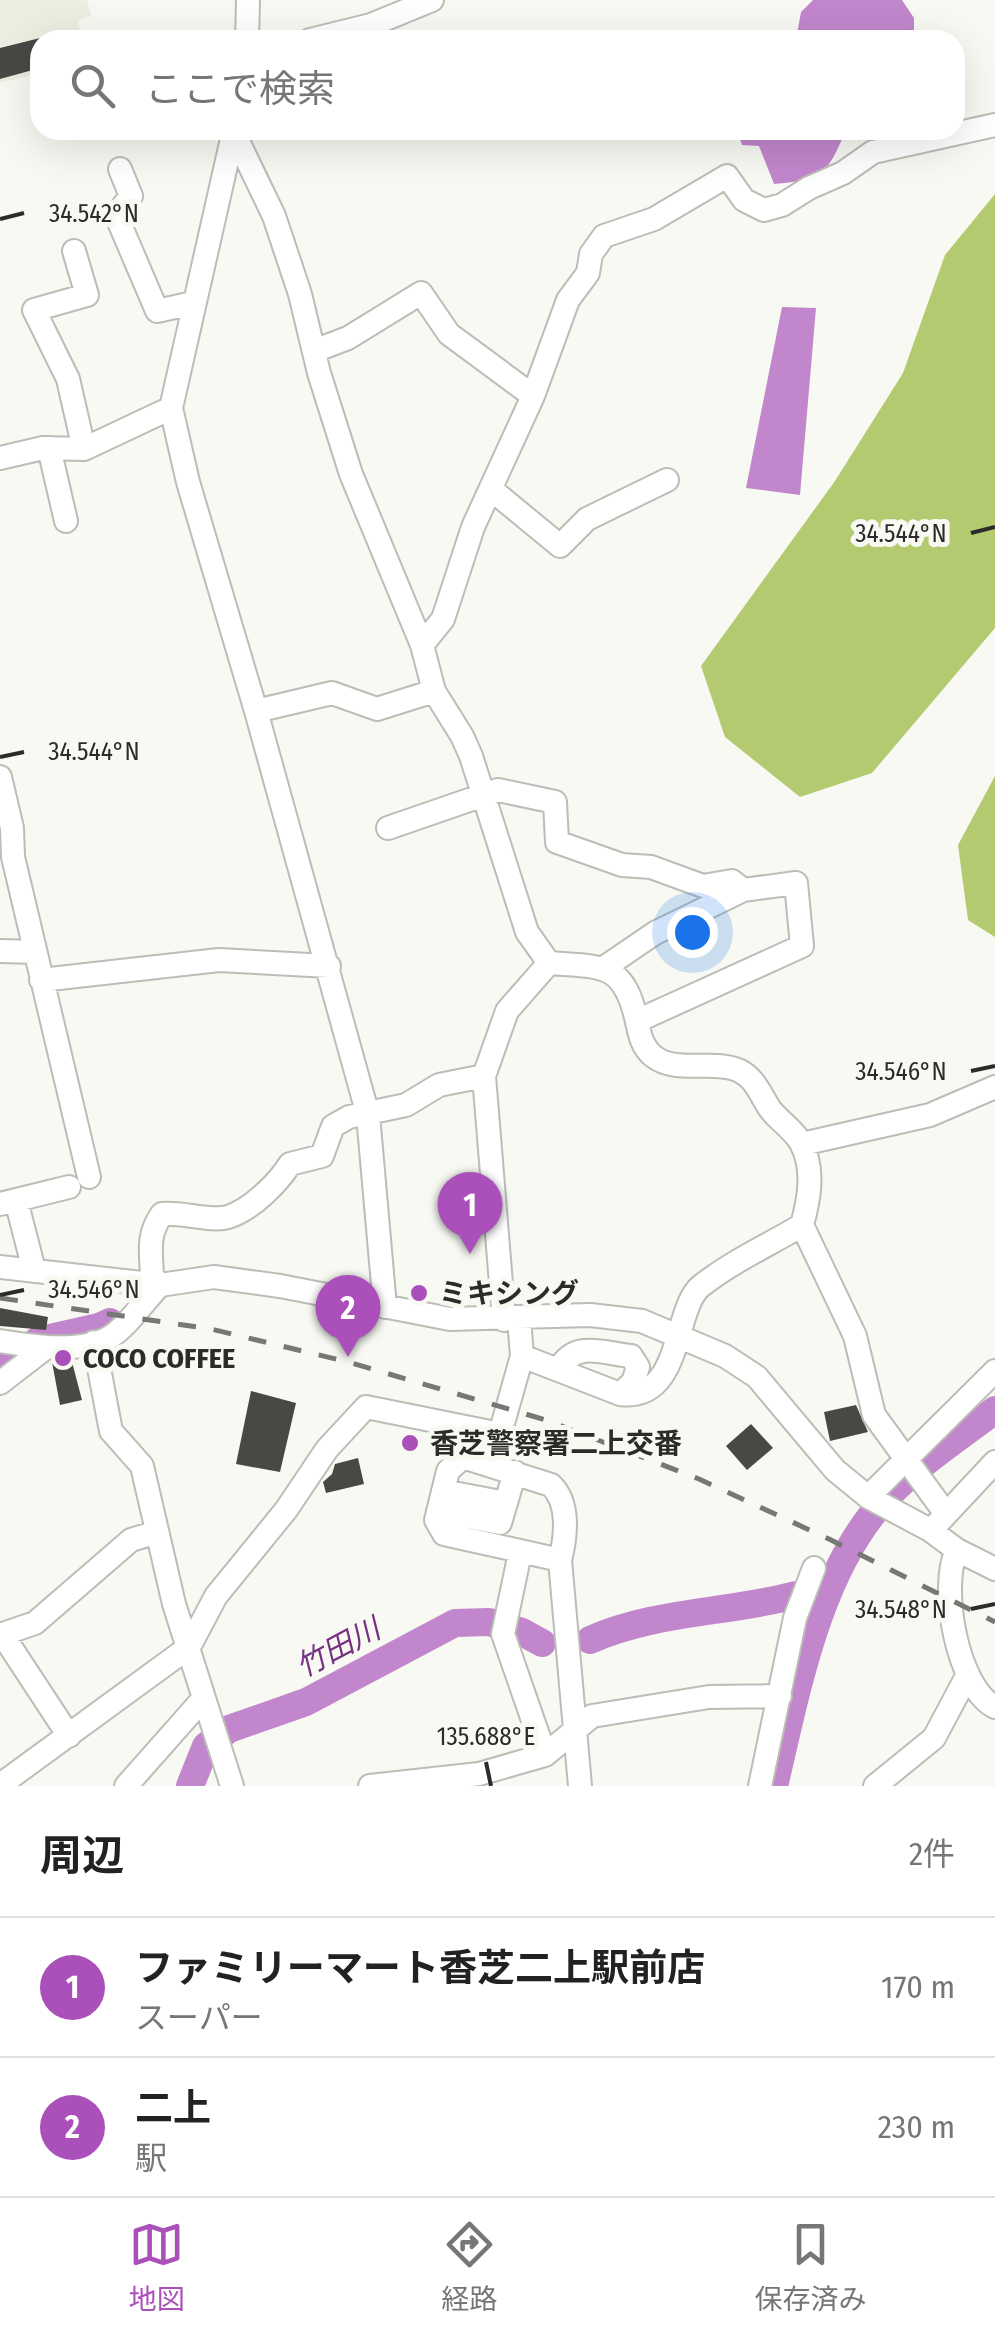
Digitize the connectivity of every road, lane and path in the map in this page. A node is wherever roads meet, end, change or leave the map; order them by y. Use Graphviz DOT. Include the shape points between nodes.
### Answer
graph roads {
  1 [pos="248,0"];
  2 [pos="432,0"];
  3 [pos="246,30"];
  4 [pos="351,30"];
  5 [pos="995,125"];
  6 [pos="965,132"];
  7 [pos="232,140"];
  8 [pos="238,140"];
  9 [pos="927,140"];
  10 [pos="120,169"];
  11 [pos="74,251"];
  12 [pos="193,303"];
  13 [pos="314,351"];
  14 [pos="534,396"];
  15 [pos="171,408"];
  16 [pos="49,448"];
  17 [pos="84,448"];
  18 [pos="0,458"];
  19 [pos="667,480"];
  20 [pos="492,490"];
  21 [pos="66,521"];
  22 [pos="422,645"];
  23 [pos="434,692"];
  24 [pos="256,711"];
  25 [pos="0,777"];
  26 [pos="484,795"];
  27 [pos="388,828"];
  28 [pos="743,890"];
  29 [pos="0,951"];
  30 [pos="34,952"];
  31 [pos="549,962"];
  32 [pos="329,966"];
  33 [pos="605,967"];
  34 [pos="41,980"];
  35 [pos="637,1021"];
  36 [pos="484,1076"];
  37 [pos="995,1087"];
  38 [pos="368,1115"];
  39 [pos="802,1144"];
  40 [pos="8,1202"];
  41 [pos="802,1226"];
  42 [pos="0,1267"];
  43 [pos="34,1270"];
  44 [pos="160,1285"];
  45 [pos="385,1308"];
  46 [pos="512,1319"];
  47 [pos="680,1335"];
  48 [pos="94,1342"];
  49 [pos="25,1345"];
  50 [pos="522,1356"];
  51 [pos="559,1369"];
  52 [pos="995,1370"];
  53 [pos="0,1383"];
  54 [pos="620,1394"];
  55 [pos="500,1434"];
  56 [pos="906,1460"];
  57 [pos="995,1462"];
  58 [pos="490,1466"];
  59 [pos="515,1472"];
  60 [pos="868,1497"];
  61 [pos="440,1501"];
  62 [pos="938,1522"];
  63 [pos="156,1532"];
  64 [pos="957,1550"];
  65 [pos="520,1553"];
  66 [pos="560,1560"];
  67 [pos="814,1568"];
  68 [pos="995,1569"];
  69 [pos="1,1634"];
  70 [pos="188,1647"];
  71 [pos="967,1676"];
  72 [pos="780,1696"];
  73 [pos="203,1699"];
  74 [pos="995,1707"];
  75 [pos="574,1728"];
  76 [pos="69,1736"];
  77 [pos="546,1755"];
  78 [pos="411,1783"];
  79 [pos="0,1785"];
  80 [pos="126,1786"];
  81 [pos="232,1786"];
  82 [pos="370,1786"];
  83 [pos="580,1786"];
  84 [pos="760,1786"];
  85 [pos="875,1786"];
  1 -- 3 [label="street"];
  2 -- 4 [label="street"];
  5 -- 6 [label="street"];
  7 -- 12 [label="street"];
  8 -- 13 [label="street" via="274,216"];
  9 -- 14 [label="street" via="873,152 764,210 744,200 727,176 654,219 604,236 568,300"];
  10 -- 12 [label="street" via="131,196 116,216 157,311"];
  11 -- 17 [label="street" via="87,295 34,310 68,379"];
  12 -- 15 [label="street"];
  13 -- 14 [label="street" via="421,293 449,334"];
  13 -- 22 [label="street" via="351,474"];
  14 -- 20 [label="street"];
  15 -- 17 [label="street"];
  15 -- 24 [label="street"];
  16 -- 17 [label="street"];
  16 -- 18 [label="street"];
  16 -- 21 [label="street"];
  19 -- 20 [label="street" via="587,518 560,546"];
  20 -- 22 [label="street" via="444,619"];
  22 -- 23 [label="street"];
  23 -- 24 [label="street" via="377,709 332,693"];
  23 -- 26 [label="street" via="462,736"];
  24 -- 32 [label="street"];
  25 -- 30 [label="street"];
  26 -- 27 [label="street"];
  26 -- 28 [label="street" via="498,790 555,802 557,842 703,886 732,881"];
  26 -- 31 [label="street" via="527,932"];
  28 -- 33 [label="street" via="655,933"];
  28 -- 35 [label="street" via="796,883 802,946"];
  29 -- 30 [label="street"];
  30 -- 34 [label="street"];
  31 -- 33 [label="street"];
  31 -- 36 [label="street" via="507,1011"];
  32 -- 34 [label="street" via="219,960"];
  32 -- 38 [label="street"];
  33 -- 35 [label="street" via="620,976"];
  34 -- 40 [label="street" via="79,1182"];
  35 -- 39 [label="street" via="656,1059 745,1073"];
  36 -- 38 [label="street" via="438,1085 406,1105"];
  36 -- 46 [label="street"];
  37 -- 39 [label="street" via="930,1115"];
  38 -- 44 [label="street" via="333,1126 322,1156 290,1164 266,1192 228,1216 162,1214 151,1240 152,1276"];
  38 -- 45 [label="street"];
  39 -- 41 [label="street" via="812,1191"];
  40 -- 43 [label="street"];
  41 -- 47 [label="street" via="698,1288"];
  41 -- 56 [label="street" via="855,1336 874,1416"];
  42 -- 43 [label="street"];
  43 -- 44 [label="street"];
  44 -- 45 [label="street" via="214,1276"];
  44 -- 48 [label="street" via="112,1336"];
  45 -- 46 [label="street" via="450,1319"];
  46 -- 47 [label="street" via="607,1317"];
  46 -- 50 [label="street"];
  47 -- 54 [label="street" via="670,1365 645,1391"];
  47 -- 60 [label="street" via="757,1377 835,1470"];
  48 -- 49 [label="street"];
  48 -- 63 [label="street" via="110,1431 142,1466"];
  49 -- 53 [label="street"];
  50 -- 51 [label="street"];
  50 -- 55 [label="street"];
  51 -- 54 [label="street"];
  51 -- 54 [label="street" via="576,1350 631,1356 638,1367 634,1382"];
  52 -- 56 [label="street"];
  55 -- 58 [label="street"];
  55 -- 70 [label="street" via="366,1407 216,1596"];
  56 -- 60 [label="street"];
  56 -- 62 [label="street"];
  57 -- 62 [label="street"];
  58 -- 59 [label="street"];
  58 -- 61 [label="street" via="463,1458 448,1471"];
  59 -- 61 [label="street" via="506,1503"];
  59 -- 66 [label="street" via="558,1492 567,1535"];
  60 -- 62 [label="street"];
  61 -- 65 [label="street" via="436,1520 444,1534"];
  62 -- 64 [label="street"];
  63 -- 69 [label="street" via="131,1540 36,1623"];
  63 -- 70 [label="street"];
  64 -- 68 [label="street"];
  64 -- 71 [label="street" via="951,1612"];
  65 -- 66 [label="street"];
  65 -- 77 [label="street" via="503,1623"];
  66 -- 75 [label="street"];
  67 -- 72 [label="street" via="794,1618"];
  69 -- 76 [label="street"];
  70 -- 73 [label="street"];
  70 -- 76 [label="street"];
  71 -- 74 [label="street"];
  71 -- 85 [label="street" via="934,1738"];
  72 -- 75 [label="street" via="709,1697 592,1716"];
  72 -- 84 [label="street"];
  73 -- 80 [label="street"];
  73 -- 81 [label="street"];
  75 -- 77 [label="street"];
  75 -- 83 [label="street"];
  76 -- 79 [label="street"];
  77 -- 78 [label="street"];
  78 -- 82 [label="street"];
}
